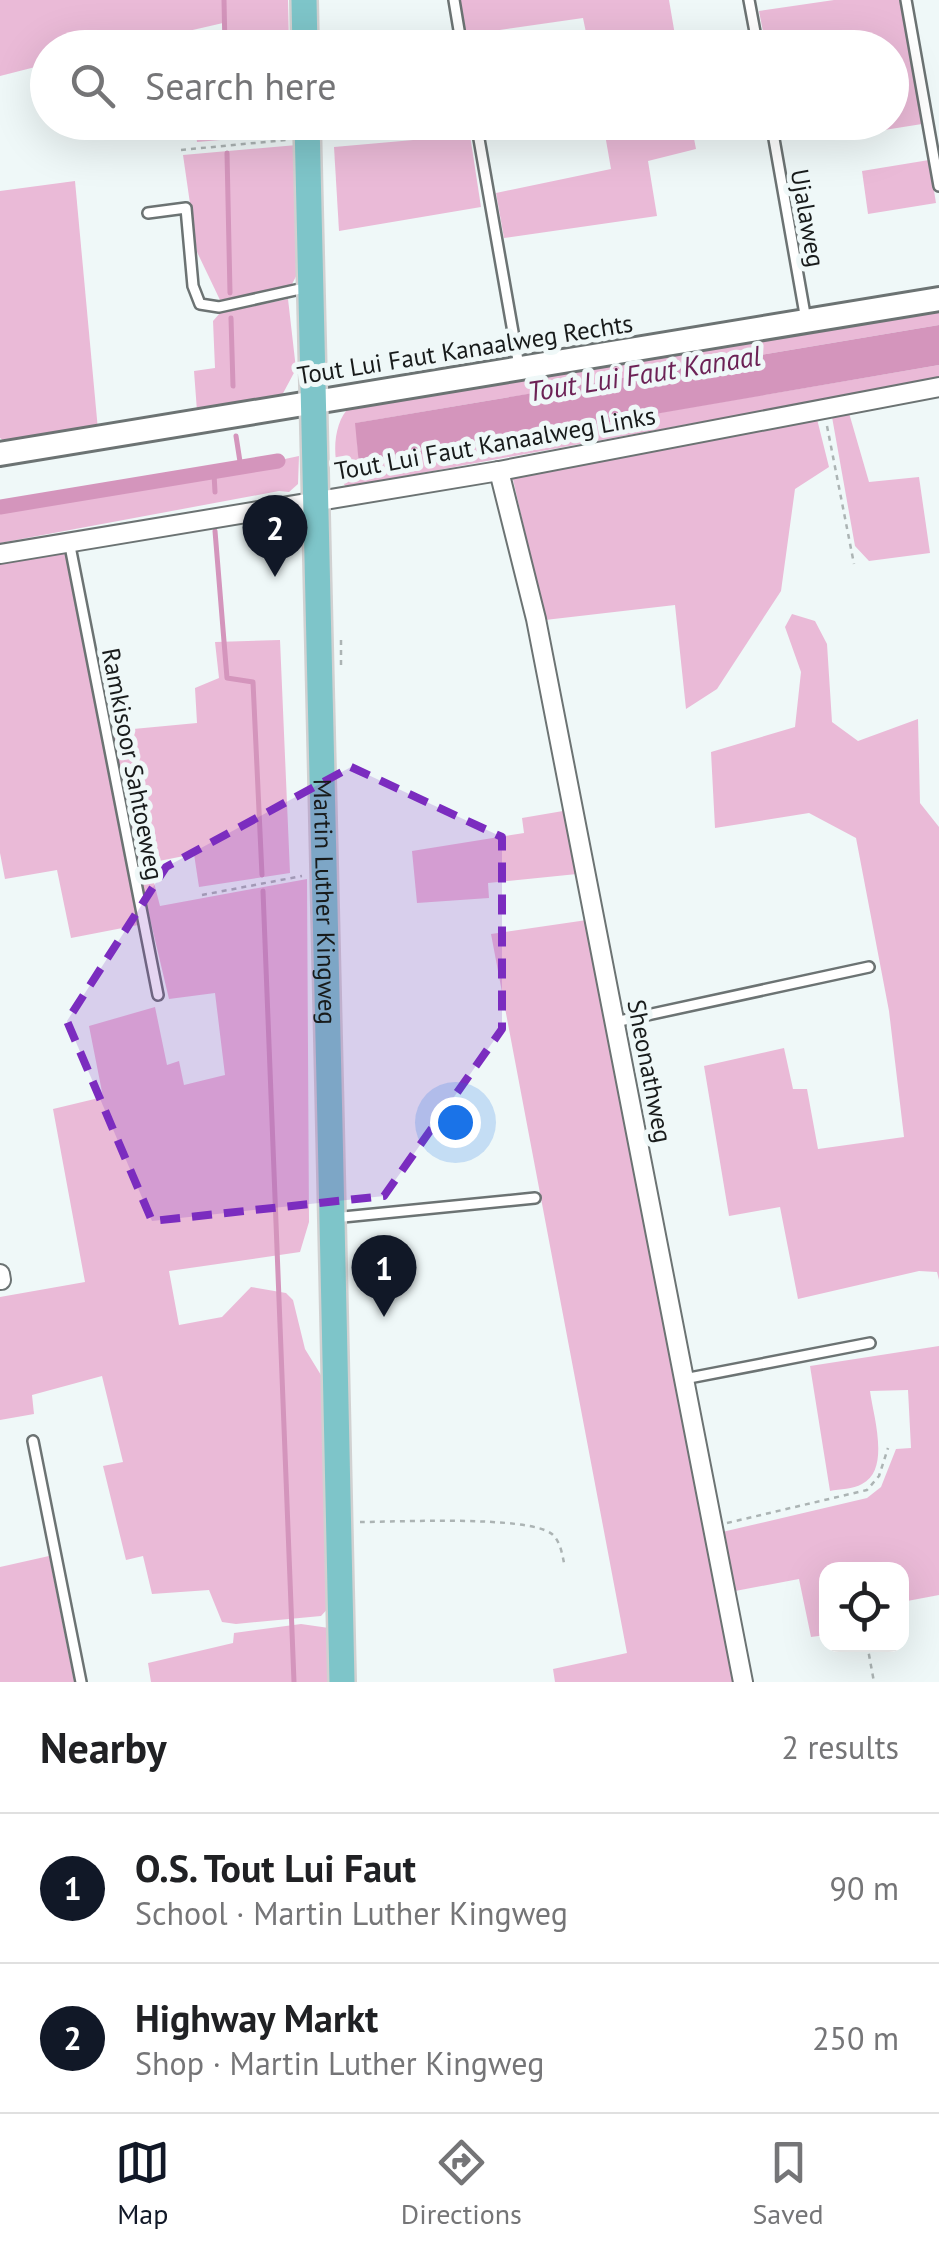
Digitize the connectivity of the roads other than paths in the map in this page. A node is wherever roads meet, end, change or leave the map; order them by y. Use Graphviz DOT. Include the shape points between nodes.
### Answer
graph roads {
  1 [pos="304,0"];
  2 [pos="454,0"];
  3 [pos="749,0"];
  4 [pos="906,0"];
  5 [pos="305,30"];
  6 [pos="459,30"];
  7 [pos="755,30"];
  8 [pos="308,140"];
  9 [pos="479,140"];
  10 [pos="774,140"];
  11 [pos="939,186"];
  12 [pos="148,213"];
  13 [pos="312,286"];
  14 [pos="939,299"];
  15 [pos="806,320"];
  16 [pos="520,368"];
  17 [pos="939,386"];
  18 [pos="316,401"];
  19 [pos="0,454"];
  20 [pos="499,471"];
  21 [pos="318,498"];
  22 [pos="69,541"];
  23 [pos="0,554"];
  24 [pos="870,967"];
  25 [pos="158,995"];
  26 [pos="615,1022"];
  27 [pos="535,1198"];
  28 [pos="331,1218"];
  29 [pos="870,1343"];
  30 [pos="684,1379"];
  31 [pos="33,1441"];
  32 [pos="81,1682"];
  33 [pos="342,1682"];
  34 [pos="742,1682"];
  1 -- 5 [label="main road"];
  2 -- 6 [label="lane"];
  3 -- 7 [label="lane"];
  4 -- 11 [label="lane"];
  8 -- 13 [label="main road, Martin Luther Kingweg"];
  9 -- 16 [label="lane"];
  10 -- 15 [label="lane, Ujalaweg"];
  12 -- 13 [label="lane" via="186,208 200,304 219,308"];
  13 -- 18 [label="main road, Martin Luther Kingweg"];
  14 -- 15 [label="street, Tout Lui Faut Kanaalweg Rechts"];
  15 -- 16 [label="street, Tout Lui Faut Kanaalweg Rechts"];
  16 -- 18 [label="street, Tout Lui Faut Kanaalweg Rechts"];
  17 -- 20 [label="street, Tout Lui Faut Kanaalweg Links"];
  18 -- 19 [label="street, Tout Lui Faut Kanaalweg Rechts"];
  18 -- 21 [label="main road, Martin Luther Kingweg"];
  20 -- 21 [label="street, Tout Lui Faut Kanaalweg Links"];
  20 -- 26 [label="street, Sheonathweg" via="536,619"];
  21 -- 22 [label="street, Tout Lui Faut Kanaalweg Links"];
  21 -- 28 [label="main road, Martin Luther Kingweg"];
  22 -- 23 [label="street, Tout Lui Faut Kanaalweg Links"];
  22 -- 25 [label="lane, Ramkisoor Sahtoeweg"];
  24 -- 26 [label="lane"];
  26 -- 30 [label="street, Sheonathweg"];
  27 -- 28 [label="lane"];
  28 -- 33 [label="main road, Martin Luther Kingweg"];
  29 -- 30 [label="lane"];
  30 -- 34 [label="street, Sheonathweg"];
  31 -- 32 [label="lane"];
}
